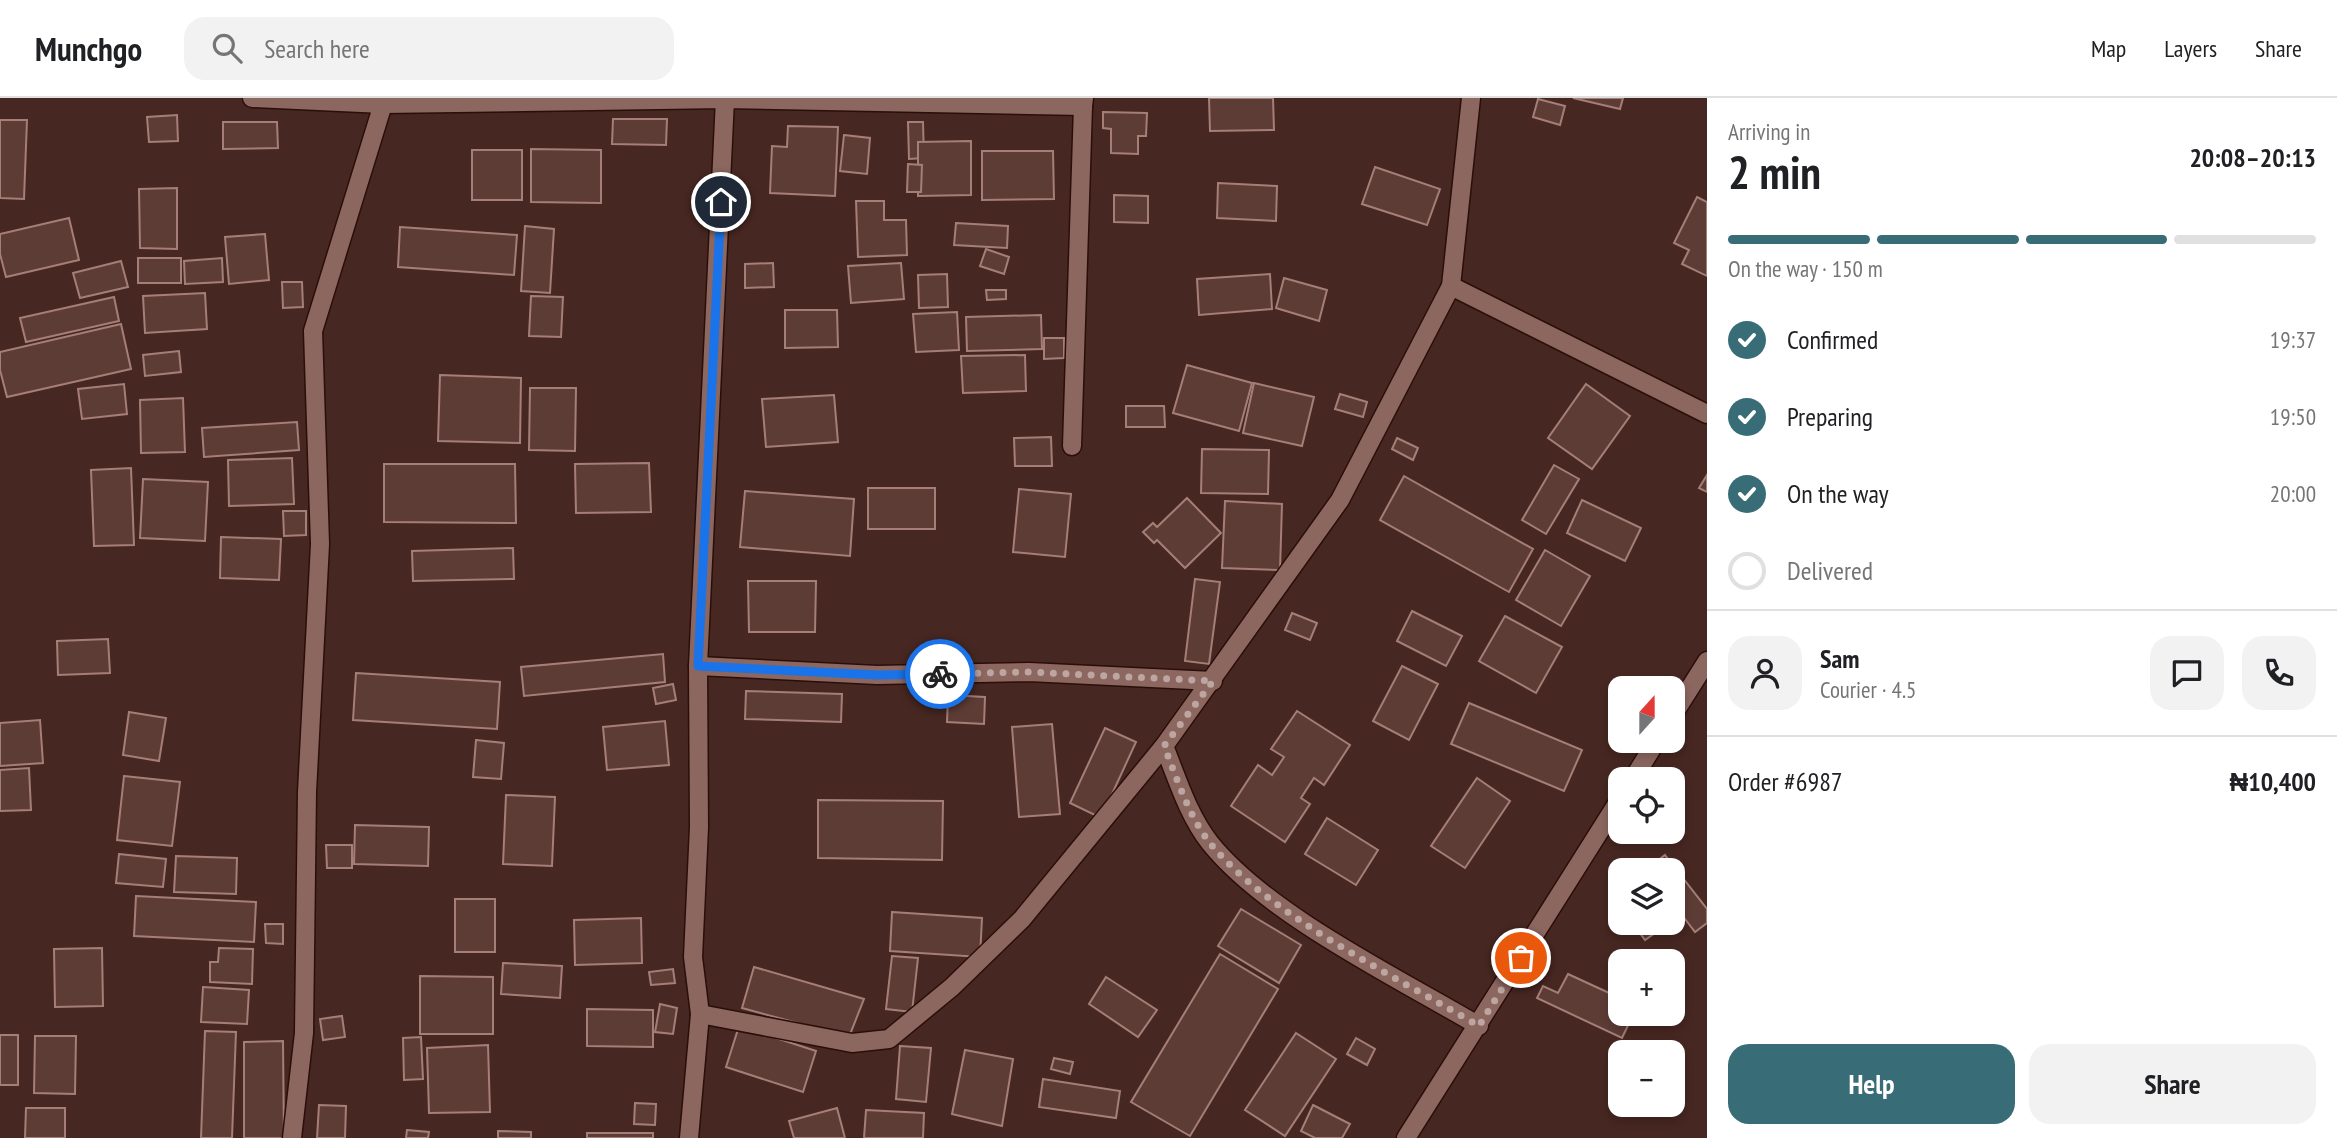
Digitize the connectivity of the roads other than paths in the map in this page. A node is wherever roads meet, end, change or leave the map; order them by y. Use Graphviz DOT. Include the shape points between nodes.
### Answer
graph roads {
  1 [pos="252,98"];
  2 [pos="1471,98"];
  3 [pos="725,99"];
  4 [pos="1084,102"];
  5 [pos="383,104"];
  6 [pos="1451,286"];
  7 [pos="1707,414"];
  8 [pos="1072,446"];
  9 [pos="1707,661"];
  10 [pos="698,666"];
  11 [pos="1213,681"];
  12 [pos="1685,696"];
  13 [pos="1164,746"];
  14 [pos="1608,818"];
  15 [pos="700,1014"];
  16 [pos="1479,1026"];
  17 [pos="292,1138"];
  18 [pos="689,1138"];
  19 [pos="1406,1138"];
  1 -- 5 [label="street"];
  2 -- 6 [label="street"];
  3 -- 4 [label="street"];
  3 -- 5 [label="street"];
  3 -- 10 [label="street"];
  4 -- 8 [label="street"];
  5 -- 17 [label="street" via="313,331 320,544 307,792 304,1033"];
  6 -- 7 [label="street"];
  6 -- 11 [label="street" via="1340,500"];
  9 -- 12 [label="street"];
  10 -- 11 [label="street" via="877,675 1029,672"];
  10 -- 15 [label="street" via="699,827 693,957"];
  11 -- 13 [label="street"];
  13 -- 15 [label="street" via="1022,919 952,987 889,1039 852,1043"];
  13 -- 16 [label="street" via="1186,802 1208,840 1235,871 1324,934"];
  14 -- 16 [label="street"];
  15 -- 18 [label="street"];
  16 -- 19 [label="street"];
}
